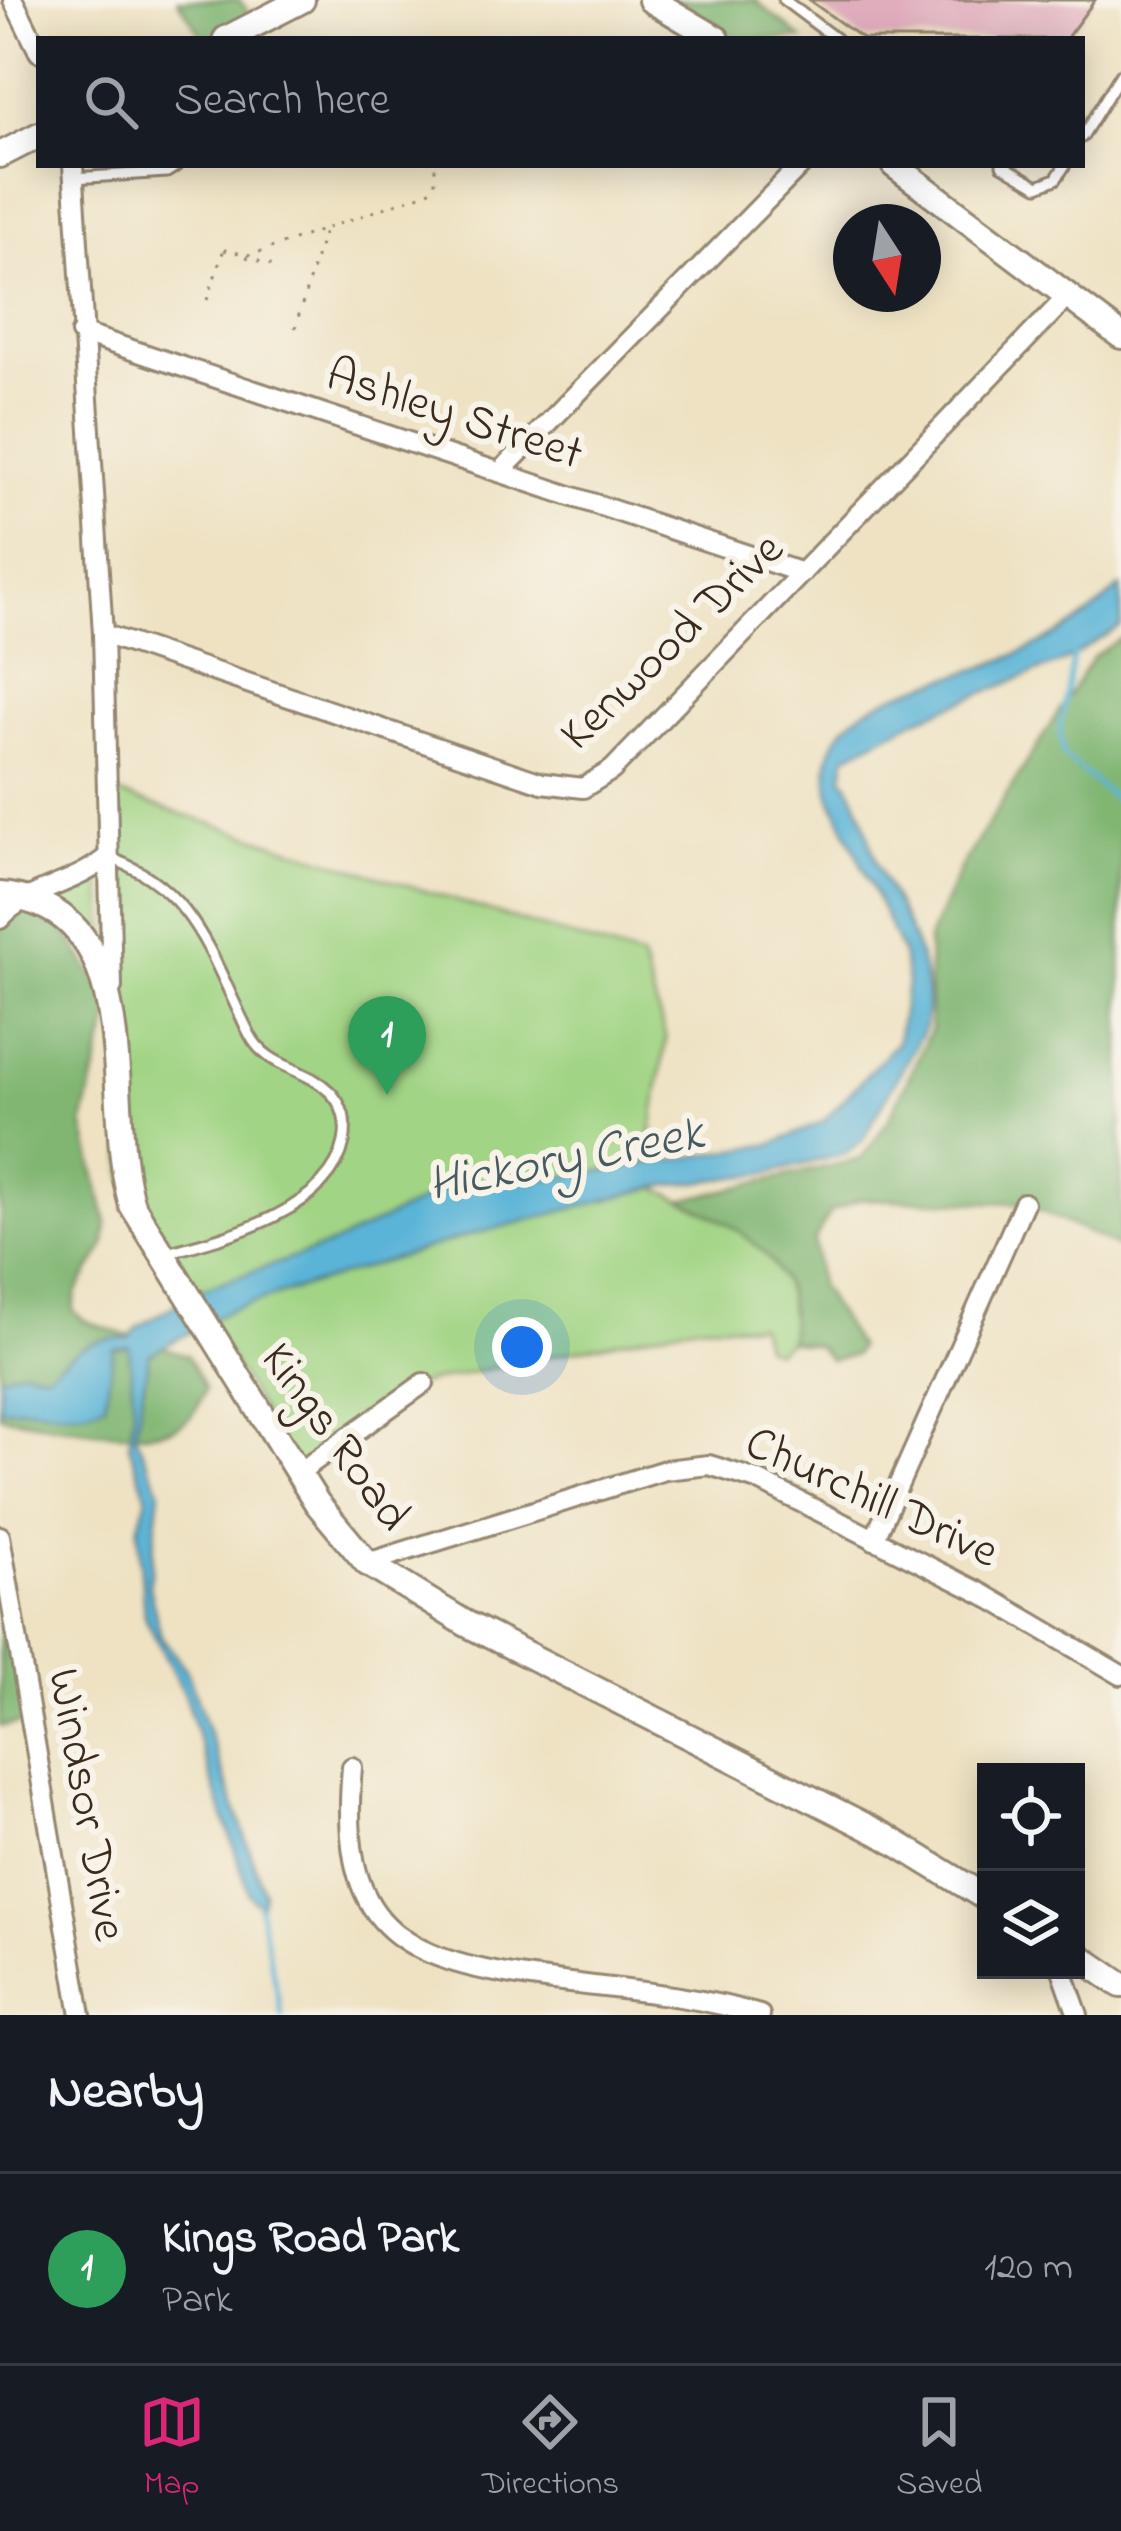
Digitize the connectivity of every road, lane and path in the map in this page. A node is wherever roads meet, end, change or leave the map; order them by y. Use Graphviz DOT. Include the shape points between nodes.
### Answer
graph roads {
  1 [pos="14,0"];
  2 [pos="302,0"];
  3 [pos="651,0"];
  4 [pos="784,0"];
  5 [pos="232,36"];
  6 [pos="712,36"];
  7 [pos="832,36"];
  8 [pos="36,46"];
  9 [pos="1121,74"];
  10 [pos="1085,132"];
  11 [pos="36,137"];
  12 [pos="0,155"];
  13 [pos="173,168"];
  14 [pos="435,168"];
  15 [pos="798,168"];
  16 [pos="898,168"];
  17 [pos="1007,168"];
  18 [pos="1063,168"];
  19 [pos="74,171"];
  20 [pos="324,229"];
  21 [pos="226,243"];
  22 [pos="224,250"];
  23 [pos="244,256"];
  24 [pos="280,268"];
  25 [pos="1068,296"];
  26 [pos="207,300"];
  27 [pos="295,328"];
  28 [pos="81,333"];
  29 [pos="1121,336"];
  30 [pos="500,472"];
  31 [pos="802,573"];
  32 [pos="103,634"];
  33 [pos="107,857"];
  34 [pos="12,896"];
  35 [pos="0,920"];
  36 [pos="112,1007"];
  37 [pos="1024,1203"];
  38 [pos="165,1266"];
  39 [pos="424,1383"];
  40 [pos="298,1473"];
  41 [pos="0,1537"];
  42 [pos="874,1540"];
  43 [pos="367,1563"];
  44 [pos="8,1626"];
  45 [pos="1121,1675"];
  46 [pos="352,1767"];
  47 [pos="977,1892"];
  48 [pos="1085,1960"];
  49 [pos="1066,1979"];
  50 [pos="1121,1985"];
  51 [pos="82,2015"];
  52 [pos="760,2015"];
  53 [pos="1078,2015"];
  1 -- 8 [label="street"];
  2 -- 5 [label="street"];
  3 -- 6 [label="street"];
  4 -- 7 [label="lane"];
  9 -- 10 [label="lane"];
  11 -- 12 [label="street"];
  13 -- 19 [label="lane"];
  14 -- 20 [label="path" via="429,191"];
  15 -- 30 [label="street"];
  16 -- 25 [label="street"];
  17 -- 18 [label="lane" via="1038,186"];
  19 -- 28 [label="street"];
  20 -- 23 [label="path"];
  20 -- 27 [label="path"];
  21 -- 22 [label="path"];
  22 -- 23 [label="path"];
  22 -- 26 [label="path"];
  23 -- 24 [label="path"];
  25 -- 29 [label="street"];
  25 -- 31 [label="street, Kenwood Drive"];
  28 -- 30 [label="street, Ashley Street"];
  28 -- 32 [label="street"];
  30 -- 31 [label="street, Ashley Street"];
  31 -- 32 [label="street, Kenwood Drive" via="612,770 583,788 542,783"];
  32 -- 33 [label="street"];
  33 -- 34 [label="street" via="56,890"];
  33 -- 36 [label="street"];
  33 -- 38 [label="lane" via="160,880 205,938 259,1049 332,1094 345,1119 339,1162 324,1181 282,1211"];
  34 -- 35 [label="street"];
  34 -- 36 [label="street, Kings Road" via="65,920 89,946"];
  36 -- 38 [label="street, Kings Road" via="122,1165 132,1205"];
  37 -- 42 [label="street"];
  38 -- 40 [label="street, Kings Road"];
  39 -- 40 [label="street"];
  40 -- 43 [label="street, Kings Road"];
  41 -- 44 [label="street, Windsor Drive"];
  42 -- 43 [label="street, Churchill Drive" via="745,1475 690,1465"];
  42 -- 45 [label="street, Churchill Drive"];
  43 -- 47 [label="street, Kings Road" via="465,1623 885,1836"];
  44 -- 51 [label="street, Windsor Drive"];
  46 -- 52 [label="street" via="349,1832 357,1873 378,1916 405,1943 462,1968"];
  48 -- 50 [label="street"];
  49 -- 53 [label="street"];
}
